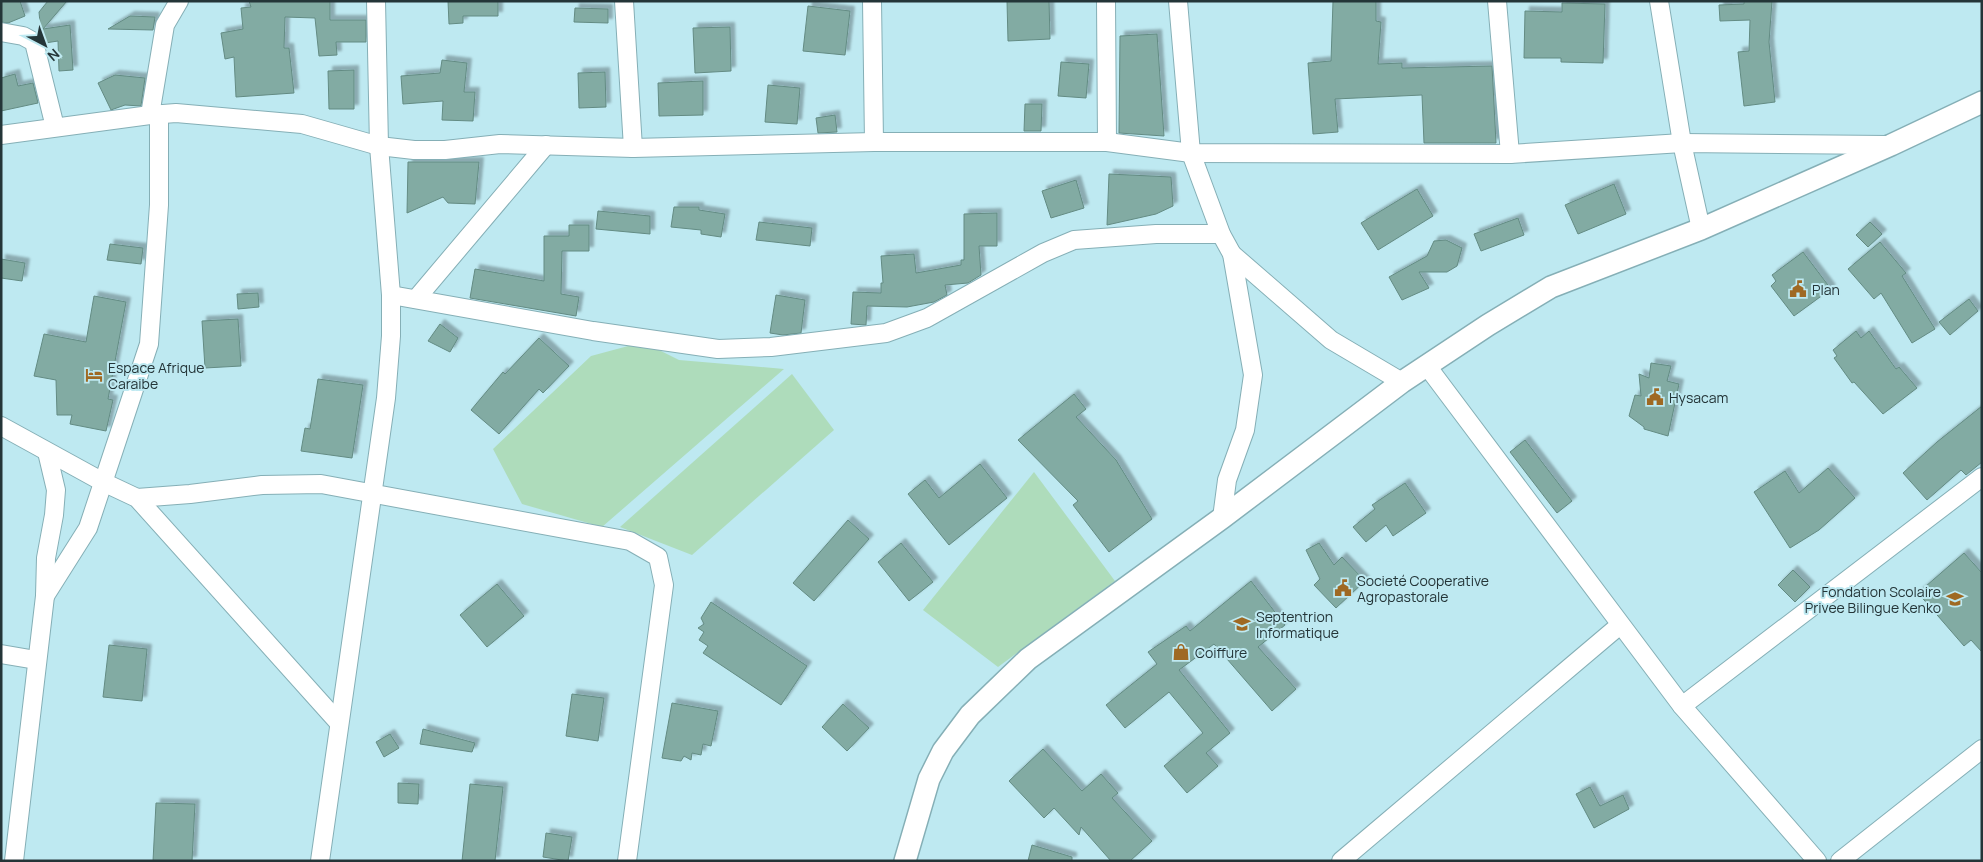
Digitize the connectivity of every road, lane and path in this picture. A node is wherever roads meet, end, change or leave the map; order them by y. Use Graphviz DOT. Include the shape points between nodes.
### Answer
graph roads {
  1 [pos="179,1"];
  2 [pos="376,1"];
  3 [pos="624,1"];
  4 [pos="872,1"];
  5 [pos="1106,1"];
  6 [pos="1178,1"];
  7 [pos="1497,1"];
  8 [pos="1659,1"];
  9 [pos="1,32"];
  10 [pos="1982,102"];
  11 [pos="154,114"];
  12 [pos="54,127"];
  13 [pos="1,135"];
  14 [pos="874,142"];
  15 [pos="1107,142"];
  16 [pos="1682,143"];
  17 [pos="546,145"];
  18 [pos="379,146"];
  19 [pos="1891,146"];
  20 [pos="633,148"];
  21 [pos="1191,153"];
  22 [pos="1510,154"];
  23 [pos="1701,228"];
  24 [pos="1221,234"];
  25 [pos="1232,254"];
  26 [pos="391,295"];
  27 [pos="416,299"];
  28 [pos="1427,366"];
  29 [pos="1402,382"];
  30 [pos="1,426"];
  31 [pos="47,452"];
  32 [pos="1982,477"];
  33 [pos="103,482"];
  34 [pos="371,492"];
  35 [pos="137,498"];
  36 [pos="1222,518"];
  37 [pos="45,596"];
  38 [pos="1620,625"];
  39 [pos="1,654"];
  40 [pos="36,660"];
  41 [pos="1682,706"];
  42 [pos="339,723"];
  43 [pos="1982,748"];
  44 [pos="14,861"];
  45 [pos="320,861"];
  46 [pos="627,861"];
  47 [pos="905,861"];
  48 [pos="1341,861"];
  49 [pos="1817,861"];
  50 [pos="1840,861"];
  1 -- 11 [label="street" via="165,24"];
  2 -- 18 [label="street"];
  3 -- 20 [label="street"];
  4 -- 14 [label="street"];
  5 -- 15 [label="street"];
  6 -- 21 [label="street"];
  7 -- 22 [label="street"];
  8 -- 16 [label="street"];
  9 -- 12 [label="street" via="23,36 34,42"];
  10 -- 19 [label="street"];
  11 -- 12 [label="street"];
  11 -- 18 [label="street" via="222,116 302,124"];
  11 -- 33 [label="street" via="159,205 149,344"];
  12 -- 13 [label="street"];
  14 -- 15 [label="street"];
  14 -- 20 [label="street"];
  15 -- 21 [label="street"];
  16 -- 19 [label="street"];
  16 -- 22 [label="street"];
  16 -- 23 [label="street"];
  17 -- 18 [label="street" via="500,144 445,150"];
  17 -- 20 [label="street"];
  17 -- 27 [label="street"];
  18 -- 26 [label="street"];
  19 -- 23 [label="street"];
  21 -- 22 [label="street"];
  21 -- 24 [label="street"];
  23 -- 28 [label="street" via="1551,287"];
  24 -- 25 [label="street"];
  24 -- 27 [label="street" via="1156,234 1074,240 1043,253 927,318 886,333 771,347 718,350"];
  25 -- 29 [label="street" via="1331,340"];
  25 -- 36 [label="street" via="1253,375 1245,430 1227,480"];
  26 -- 27 [label="street"];
  26 -- 34 [label="street" via="386,398"];
  28 -- 29 [label="street"];
  28 -- 38 [label="street"];
  29 -- 36 [label="street"];
  30 -- 31 [label="street"];
  31 -- 33 [label="street"];
  31 -- 37 [label="street" via="56,490 46,558"];
  32 -- 41 [label="street"];
  33 -- 35 [label="street"];
  33 -- 37 [label="street" via="88,528"];
  34 -- 35 [label="street" via="321,484 262,484"];
  34 -- 42 [label="street"];
  34 -- 46 [label="street" via="630,541 658,558 664,585"];
  35 -- 42 [label="street"];
  36 -- 47 [label="street" via="1028,659 970,715 943,752 929,779"];
  37 -- 40 [label="street"];
  38 -- 41 [label="street"];
  38 -- 48 [label="street"];
  39 -- 40 [label="street"];
  40 -- 44 [label="street"];
  41 -- 49 [label="street"];
  42 -- 45 [label="street"];
  43 -- 50 [label="street"];
}
